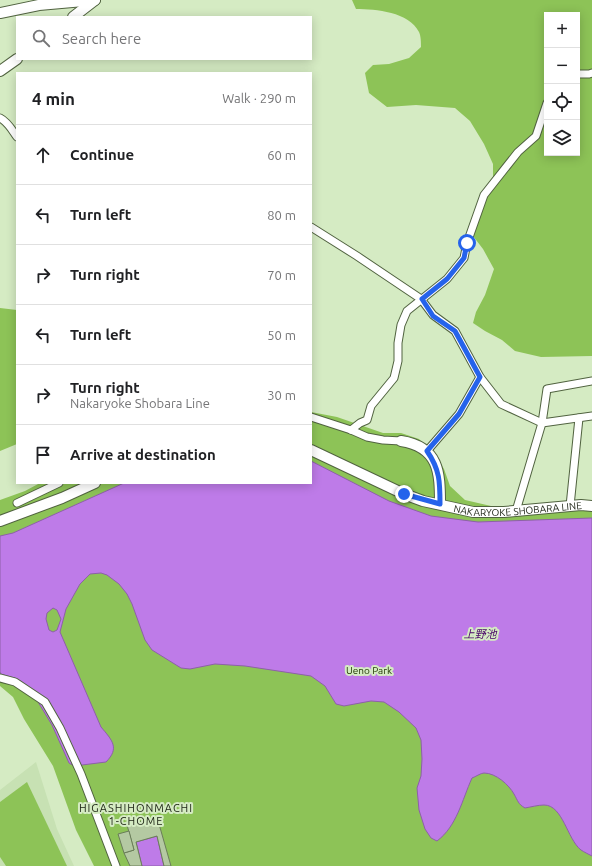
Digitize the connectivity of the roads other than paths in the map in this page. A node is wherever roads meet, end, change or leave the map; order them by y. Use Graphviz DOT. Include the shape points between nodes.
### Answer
graph roads {
  1 [pos="95,0"];
  2 [pos="39,3"];
  3 [pos="0,13"];
  4 [pos="75,16"];
  5 [pos="16,60"];
  6 [pos="0,71"];
  7 [pos="592,73"];
  8 [pos="580,74"];
  9 [pos="544,112"];
  10 [pos="0,118"];
  11 [pos="16,135"];
  12 [pos="312,228"];
  13 [pos="422,299"];
  14 [pos="480,377"];
  15 [pos="592,381"];
  16 [pos="592,416"];
  17 [pos="312,417"];
  18 [pos="579,418"];
  19 [pos="542,423"];
  20 [pos="352,430"];
  21 [pos="401,440"];
  22 [pos="312,450"];
  23 [pos="427,451"];
  24 [pos="57,484"];
  25 [pos="93,484"];
  26 [pos="17,503"];
  27 [pos="440,504"];
  28 [pos="570,506"];
  29 [pos="592,506"];
  30 [pos="516,511"];
  31 [pos="0,521"];
  32 [pos="0,678"];
  33 [pos="116,866"];
  1 -- 2 [label="main road"];
  1 -- 4 [label="main road"];
  2 -- 3 [label="main road"];
  5 -- 6 [label="main road"];
  7 -- 8 [label="street"];
  9 -- 13 [label="street" via="536,136 518,152 484,195 464,258 447,279"];
  10 -- 11 [label="street"];
  12 -- 13 [label="street"];
  13 -- 14 [label="street" via="433,316 455,331"];
  13 -- 20 [label="street" via="407,311 401,325 394,378 371,406 367,420"];
  14 -- 19 [label="street" via="501,404"];
  14 -- 23 [label="street" via="459,414"];
  15 -- 19 [label="street" via="547,389"];
  16 -- 18 [label="street"];
  17 -- 20 [label="street"];
  18 -- 19 [label="street"];
  18 -- 28 [label="street"];
  19 -- 30 [label="street"];
  20 -- 21 [label="street" via="367,437"];
  21 -- 23 [label="main road" via="412,442"];
  22 -- 27 [label="main road, NAKARYOKE SHOBARA LINE" via="404,494"];
  23 -- 27 [label="main road" via="440,482"];
  24 -- 26 [label="street"];
  25 -- 31 [label="main road"];
  27 -- 30 [label="main road, NAKARYOKE SHOBARA LINE" via="473,512"];
  28 -- 29 [label="main road, NAKARYOKE SHOBARA LINE"];
  28 -- 30 [label="main road, NAKARYOKE SHOBARA LINE"];
  32 -- 33 [label="street" via="15,682 45,702 81,774"];
}
